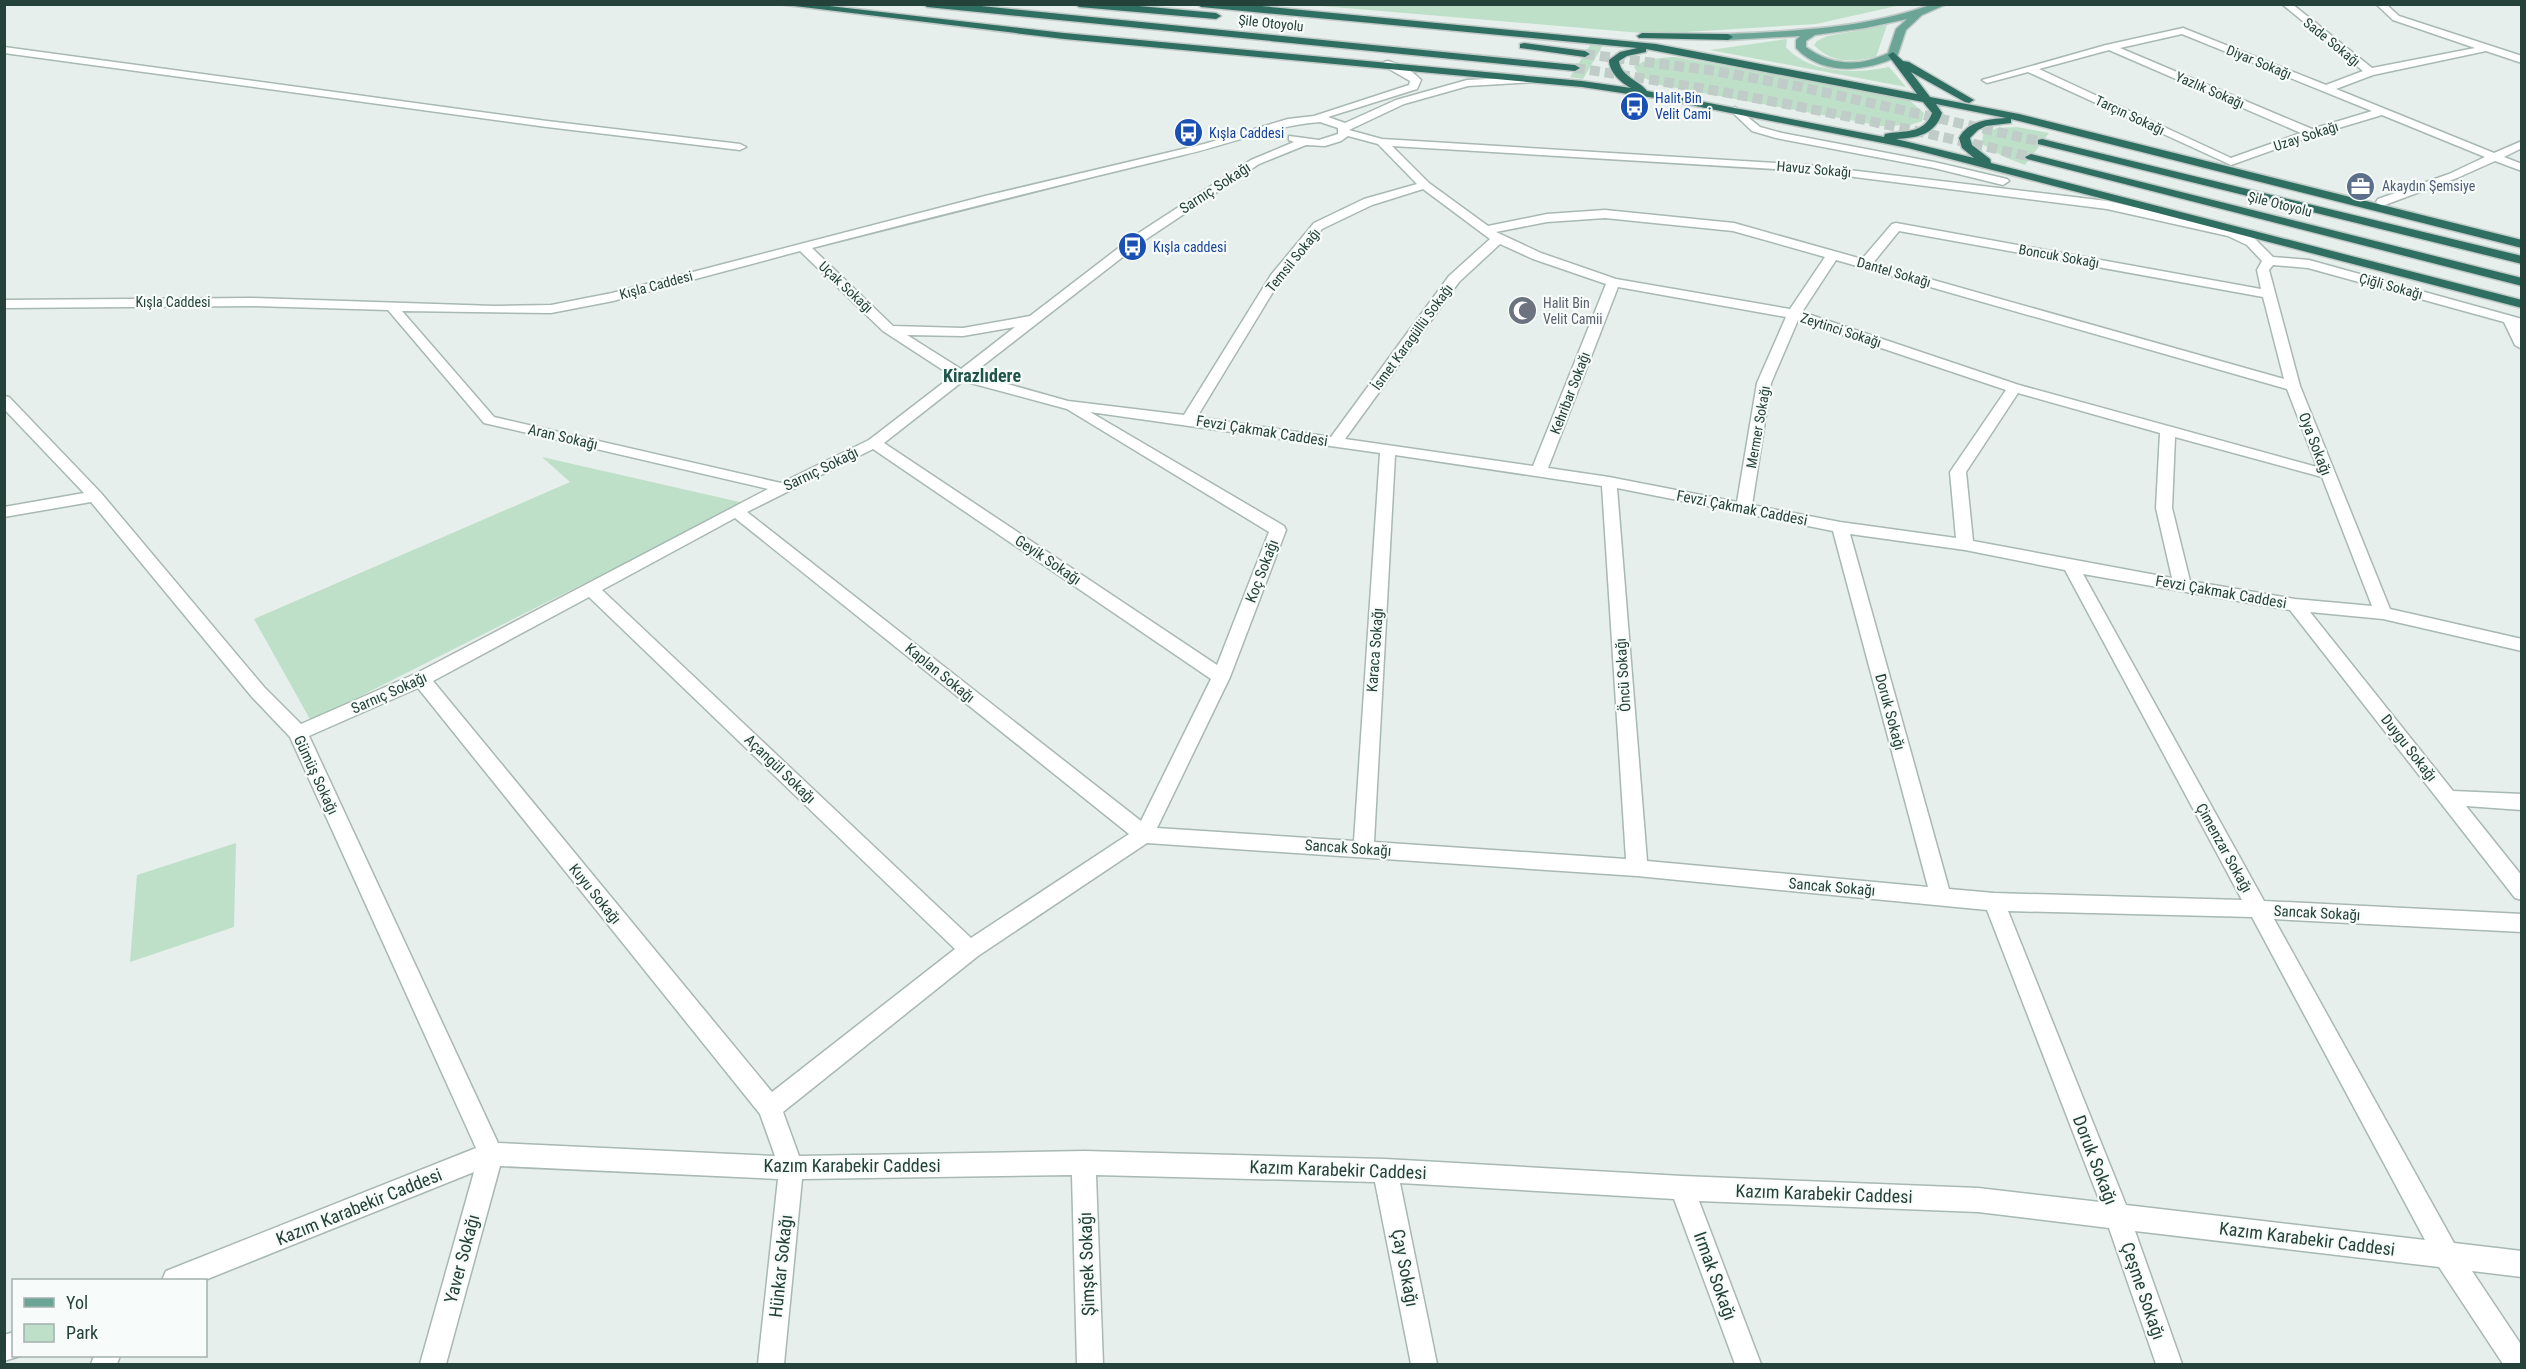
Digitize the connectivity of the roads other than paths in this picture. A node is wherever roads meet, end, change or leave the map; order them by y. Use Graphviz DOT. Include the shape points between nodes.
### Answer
graph roads {
  1 [pos="782,4"];
  2 [pos="927,4"];
  3 [pos="1079,4"];
  4 [pos="1201,4"];
  5 [pos="1943,4"];
  6 [pos="2286,4"];
  7 [pos="2380,4"];
  8 [pos="1917,15"];
  9 [pos="1488,30"];
  10 [pos="1813,31"];
  11 [pos="1728,37"];
  12 [pos="1497,42"];
  13 [pos="1508,44"];
  14 [pos="1656,47"];
  15 [pos="2110,47"];
  16 [pos="2486,48"];
  17 [pos="4,50"];
  18 [pos="1585,54"];
  19 [pos="1893,55"];
  20 [pos="2522,60"];
  21 [pos="1388,64"];
  22 [pos="1575,68"];
  23 [pos="2030,69"];
  24 [pos="2370,72"];
  25 [pos="1536,80"];
  26 [pos="1987,80"];
  27 [pos="2326,89"];
  28 [pos="1655,95"];
  29 [pos="1924,97"];
  30 [pos="1735,110"];
  31 [pos="2381,112"];
  32 [pos="1314,117"];
  33 [pos="2019,117"];
  34 [pos="1290,124"];
  35 [pos="1345,129"];
  36 [pos="2068,129"];
  37 [pos="2311,133"];
  38 [pos="1869,137"];
  39 [pos="1304,142"];
  40 [pos="1382,142"];
  41 [pos="2042,142"];
  42 [pos="2522,144"];
  43 [pos="1212,145"];
  44 [pos="740,147"];
  45 [pos="1249,155"];
  46 [pos="2031,157"];
  47 [pos="2493,157"];
  48 [pos="2231,162"];
  49 [pos="2522,168"];
  50 [pos="2009,172"];
  51 [pos="1425,185"];
  52 [pos="2039,195"];
  53 [pos="2382,202"];
  54 [pos="1492,235"];
  55 [pos="2522,244"];
  56 [pos="803,247"];
  57 [pos="1833,254"];
  58 [pos="2522,260"];
  59 [pos="1865,264"];
  60 [pos="2266,266"];
  61 [pos="1613,282"];
  62 [pos="2522,282"];
  63 [pos="2269,294"];
  64 [pos="4,304"];
  65 [pos="2522,304"];
  66 [pos="391,306"];
  67 [pos="1042,313"];
  68 [pos="1794,314"];
  69 [pos="2516,321"];
  70 [pos="888,328"];
  71 [pos="2522,345"];
  72 [pos="962,376"];
  73 [pos="2293,386"];
  74 [pos="2014,388"];
  75 [pos="6,403"];
  76 [pos="1067,405"];
  77 [pos="1188,420"];
  78 [pos="2168,430"];
  79 [pos="874,443"];
  80 [pos="1334,443"];
  81 [pos="1388,450"];
  82 [pos="1539,471"];
  83 [pos="2327,474"];
  84 [pos="1609,482"];
  85 [pos="783,488"];
  86 [pos="95,496"];
  87 [pos="1744,508"];
  88 [pos="736,511"];
  89 [pos="4,512"];
  90 [pos="1840,527"];
  91 [pos="1965,545"];
  92 [pos="2071,566"];
  93 [pos="2182,584"];
  94 [pos="590,588"];
  95 [pos="2295,605"];
  96 [pos="2383,613"];
  97 [pos="2522,645"];
  98 [pos="1221,677"];
  99 [pos="421,679"];
  100 [pos="298,733"];
  101 [pos="2448,798"];
  102 [pos="2522,802"];
  103 [pos="1144,835"];
  104 [pos="1364,849"];
  105 [pos="1637,868"];
  106 [pos="2522,892"];
  107 [pos="1941,897"];
  108 [pos="1994,902"];
  109 [pos="2258,909"];
  110 [pos="2522,923"];
  111 [pos="970,950"];
  112 [pos="770,1108"];
  113 [pos="491,1154"];
  114 [pos="1084,1163"];
  115 [pos="791,1168"];
  116 [pos="1385,1171"];
  117 [pos="1682,1188"];
  118 [pos="2118,1217"];
  119 [pos="2447,1256"];
  120 [pos="2522,1264"];
  121 [pos="180,1279"];
  122 [pos="433,1365"];
  123 [pos="771,1365"];
  124 [pos="1090,1365"];
  125 [pos="1424,1365"];
  126 [pos="1748,1365"];
  127 [pos="2169,1365"];
  128 [pos="2518,1365"];
  1 -- 21 [label="highway" via="1064,36"];
  2 -- 22 [label="highway, Şile Otoyolu"];
  3 -- 12 [label="highway, Şile Otoyolu"];
  4 -- 9 [label="highway"];
  5 -- 8 [label="main road"];
  6 -- 24 [label="street, Sade Sokağı"];
  7 -- 16 [label="street" via="2396,18"];
  8 -- 10 [label="main road"];
  8 -- 19 [label="main road" via="1901,29"];
  9 -- 11 [label="highway"];
  9 -- 14 [label="highway"];
  10 -- 11 [label="main road"];
  10 -- 19 [label="main road" via="1801,40 1801,48 1828,63 1869,65"];
  11 -- 14 [label="highway"];
  13 -- 18 [label="highway"];
  14 -- 28 [label="highway" via="1614,60 1626,81"];
  14 -- 29 [label="highway"];
  15 -- 23 [label="street, Diyar Sokağı"];
  15 -- 27 [label="street, Diyar Sokağı" via="2183,31"];
  15 -- 37 [label="street, Yazlık Sokağı"];
  16 -- 20 [label="street"];
  16 -- 24 [label="street"];
  17 -- 44 [label="street"];
  19 -- 29 [label="highway"];
  19 -- 33 [label="highway" via="1964,98"];
  21 -- 25 [label="highway"];
  21 -- 32 [label="street" via="1416,80 1413,87"];
  23 -- 26 [label="street, Diyar Sokağı"];
  23 -- 48 [label="street, Tarçın Sokağı"];
  24 -- 27 [label="street, Sade Sokağı"];
  25 -- 28 [label="highway"];
  25 -- 35 [label="street, Sarnıç Sokağı" via="1467,83 1400,102"];
  27 -- 31 [label="street, Diyar Sokağı"];
  28 -- 30 [label="highway"];
  29 -- 33 [label="highway"];
  29 -- 38 [label="highway" via="1937,113 1929,129"];
  30 -- 38 [label="highway"];
  30 -- 52 [label="street" via="1756,129 1780,136 1934,165 1994,179"];
  31 -- 37 [label="street, Uzay Sokağı"];
  31 -- 47 [label="street, Diyar Sokağı"];
  32 -- 34 [label="street, Kışla Caddesi"];
  32 -- 35 [label="street, Havuz Sokağı" via="1333,120"];
  33 -- 36 [label="highway"];
  34 -- 39 [label="street" via="1290,136"];
  34 -- 43 [label="street, Kışla Caddesi"];
  35 -- 39 [label="street, Sarnıç Sokağı" via="1338,139"];
  35 -- 40 [label="street, Havuz Sokağı"];
  36 -- 50 [label="highway" via="2003,121 1971,128 1964,140 1970,151"];
  36 -- 55 [label="highway"];
  37 -- 48 [label="street, Uzay Sokağı"];
  38 -- 50 [label="highway"];
  39 -- 45 [label="street, Sarnıç Sokağı"];
  40 -- 51 [label="street, Zeytinci Sokağı"];
  40 -- 52 [label="street, Havuz Sokağı" via="1807,168"];
  41 -- 58 [label="highway, Şile Otoyolu"];
  42 -- 47 [label="street"];
  43 -- 45 [label="street"];
  43 -- 56 [label="street, Kışla Caddesi"];
  45 -- 67 [label="street, Sarnıç Sokağı"];
  46 -- 62 [label="highway, Şile Otoyolu"];
  47 -- 49 [label="street, Diyar Sokağı"];
  47 -- 53 [label="street"];
  50 -- 65 [label="highway"];
  51 -- 54 [label="street, Zeytinci Sokağı"];
  51 -- 77 [label="street, Temsil Sokağı" via="1368,202 1318,226 1277,275"];
  52 -- 60 [label="street, Havuz Sokağı" via="2108,205 2232,233 2251,242"];
  54 -- 57 [label="street, Dantel Sokağı" via="1547,218 1605,214 1734,227"];
  54 -- 61 [label="street, Zeytinci Sokağı" via="1537,256"];
  54 -- 80 [label="street, İsmet Karagüllü Sokağı" via="1454,279"];
  56 -- 66 [label="street, Kışla Caddesi" via="613,297 551,309"];
  56 -- 70 [label="street, Uçak Sokağı"];
  57 -- 59 [label="street, Dantel Sokağı"];
  57 -- 68 [label="street, Mermer Sokağı"];
  59 -- 63 [label="street, Boncuk Sokağı" via="1896,227"];
  59 -- 73 [label="street, Dantel Sokağı"];
  60 -- 63 [label="street, Oya Sokağı"];
  60 -- 69 [label="street, Çiğli Sokağı" via="2309,264"];
  61 -- 68 [label="street, Zeytinci Sokağı"];
  61 -- 82 [label="street, Kehribar Sokağı"];
  63 -- 73 [label="street, Oya Sokağı"];
  64 -- 66 [label="street, Kışla Caddesi" via="252,302"];
  66 -- 85 [label="street, Aran Sokağı" via="489,420"];
  67 -- 70 [label="street" via="978,332 929,334"];
  67 -- 72 [label="street, Sarnıç Sokağı"];
  68 -- 74 [label="street, Zeytinci Sokağı"];
  68 -- 87 [label="street, Mermer Sokağı" via="1764,383"];
  69 -- 71 [label="street"];
  70 -- 72 [label="street, Uçak Sokağı"];
  72 -- 76 [label="street, Fevzi Çakmak Caddesi"];
  72 -- 79 [label="street, Sarnıç Sokağı"];
  73 -- 83 [label="street, Oya Sokağı"];
  74 -- 78 [label="street, Zeytinci Sokağı"];
  74 -- 91 [label="street" via="1958,472"];
  75 -- 86 [label="street, Gümüş Sokağı"];
  76 -- 77 [label="street, Fevzi Çakmak Caddesi"];
  76 -- 98 [label="street, Koç Sokağı" via="1278,530"];
  77 -- 80 [label="street, Fevzi Çakmak Caddesi"];
  78 -- 83 [label="street, Zeytinci Sokağı"];
  78 -- 93 [label="street" via="2164,508"];
  79 -- 85 [label="street, Sarnıç Sokağı"];
  79 -- 98 [label="street, Geyik Sokağı"];
  80 -- 81 [label="street, Fevzi Çakmak Caddesi"];
  81 -- 82 [label="street, Fevzi Çakmak Caddesi"];
  81 -- 104 [label="street, Karaca Sokağı"];
  82 -- 84 [label="street, Fevzi Çakmak Caddesi"];
  83 -- 96 [label="street, Oya Sokağı"];
  84 -- 87 [label="street, Fevzi Çakmak Caddesi"];
  84 -- 105 [label="street, Öncü Sokağı"];
  85 -- 88 [label="street, Sarnıç Sokağı"];
  86 -- 89 [label="street"];
  86 -- 100 [label="street, Gümüş Sokağı" via="258,692"];
  87 -- 90 [label="street, Fevzi Çakmak Caddesi"];
  88 -- 94 [label="street, Sarnıç Sokağı"];
  88 -- 103 [label="street, Kaplan Sokağı"];
  90 -- 91 [label="street, Fevzi Çakmak Caddesi"];
  90 -- 107 [label="street, Doruk Sokağı"];
  91 -- 92 [label="street, Fevzi Çakmak Caddesi"];
  92 -- 93 [label="street, Fevzi Çakmak Caddesi"];
  92 -- 109 [label="street, Çimenzar Sokağı"];
  93 -- 95 [label="street, Fevzi Çakmak Caddesi"];
  94 -- 99 [label="street, Sarnıç Sokağı"];
  94 -- 111 [label="street, Açangül Sokağı"];
  95 -- 96 [label="street, Fevzi Çakmak Caddesi"];
  95 -- 101 [label="street, Duygu Sokağı"];
  96 -- 97 [label="street, Fevzi Çakmak Caddesi"];
  98 -- 103 [label="street, Koç Sokağı"];
  99 -- 100 [label="street, Sarnıç Sokağı"];
  99 -- 112 [label="street, Kuyu Sokağı"];
  100 -- 113 [label="street, Gümüş Sokağı"];
  101 -- 102 [label="street"];
  101 -- 106 [label="street, Duygu Sokağı"];
  103 -- 104 [label="street, Sancak Sokağı"];
  103 -- 111 [label="street"];
  104 -- 105 [label="street, Sancak Sokağı"];
  105 -- 107 [label="street, Sancak Sokağı"];
  107 -- 108 [label="street, Sancak Sokağı"];
  108 -- 109 [label="street, Sancak Sokağı"];
  108 -- 118 [label="street, Doruk Sokağı"];
  109 -- 110 [label="street, Sancak Sokağı"];
  109 -- 119 [label="street, Çimenzar Sokağı"];
  111 -- 112 [label="street"];
  112 -- 115 [label="street, Kuyu Sokağı"];
  113 -- 115 [label="street, Kazım Karabekir Caddesi"];
  113 -- 121 [label="street, Kazım Karabekir Caddesi"];
  113 -- 122 [label="street, Yaver Sokağı"];
  114 -- 115 [label="street, Kazım Karabekir Caddesi"];
  114 -- 116 [label="street, Kazım Karabekir Caddesi"];
  114 -- 124 [label="street, Şimşek Sokağı"];
  115 -- 123 [label="street, Hünkar Sokağı"];
  116 -- 117 [label="street, Kazım Karabekir Caddesi"];
  116 -- 125 [label="street, Çay Sokağı"];
  117 -- 118 [label="street, Kazım Karabekir Caddesi" via="1978,1200"];
  117 -- 126 [label="street, Irmak Sokağı"];
  118 -- 119 [label="street, Kazım Karabekir Caddesi"];
  118 -- 127 [label="street, Çeşme Sokağı"];
  119 -- 120 [label="street, Kazım Karabekir Caddesi"];
  119 -- 128 [label="street, Çimenzar Sokağı"];
}
